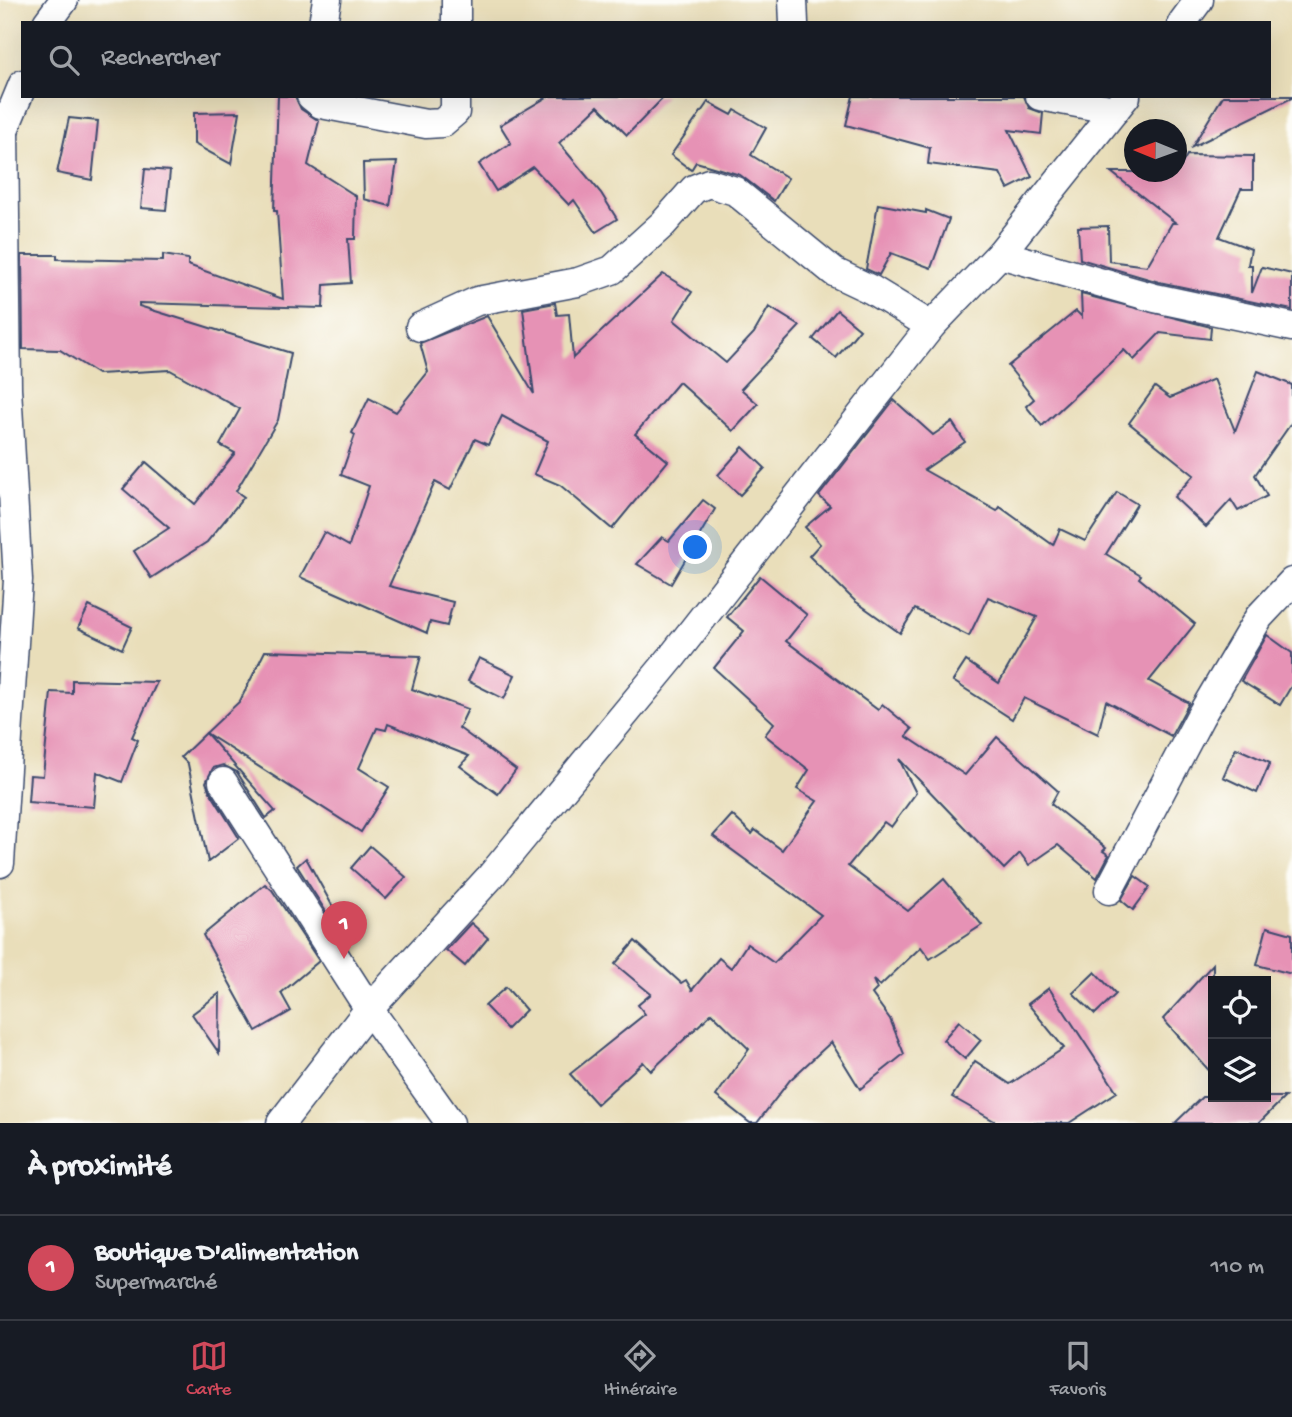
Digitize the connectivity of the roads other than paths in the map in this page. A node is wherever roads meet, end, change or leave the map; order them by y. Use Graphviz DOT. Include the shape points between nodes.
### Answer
graph roads {
  1 [pos="64,0"];
  2 [pos="327,0"];
  3 [pos="456,0"];
  4 [pos="793,0"];
  5 [pos="1199,0"];
  6 [pos="48,21"];
  7 [pos="323,21"];
  8 [pos="456,21"];
  9 [pos="794,21"];
  10 [pos="1183,21"];
  11 [pos="21,88"];
  12 [pos="314,98"];
  13 [pos="455,98"];
  14 [pos="1063,98"];
  15 [pos="1121,103"];
  16 [pos="2,124"];
  17 [pos="1000,254"];
  18 [pos="931,326"];
  19 [pos="420,327"];
  20 [pos="1292,327"];
  21 [pos="1292,582"];
  22 [pos="223,782"];
  23 [pos="0,863"];
  24 [pos="1109,890"];
  25 [pos="369,1010"];
  26 [pos="281,1123"];
  27 [pos="450,1123"];
  1 -- 6 [label="street"];
  2 -- 7 [label="street"];
  3 -- 8 [label="street"];
  4 -- 9 [label="street"];
  5 -- 10 [label="street"];
  11 -- 16 [label="street"];
  12 -- 13 [label="street" via="321,104 426,124 442,123 455,112"];
  14 -- 15 [label="street"];
  15 -- 17 [label="street"];
  16 -- 23 [label="street" via="7,388 18,580"];
  17 -- 18 [label="street"];
  17 -- 20 [label="street" via="1155,298"];
  18 -- 19 [label="street" via="834,272 735,191 709,183 694,189 612,270 578,282 477,301"];
  18 -- 25 [label="street" via="672,657 491,876"];
  21 -- 24 [label="street" via="1252,628"];
  22 -- 25 [label="street"];
  25 -- 26 [label="street"];
  25 -- 27 [label="street"];
}
